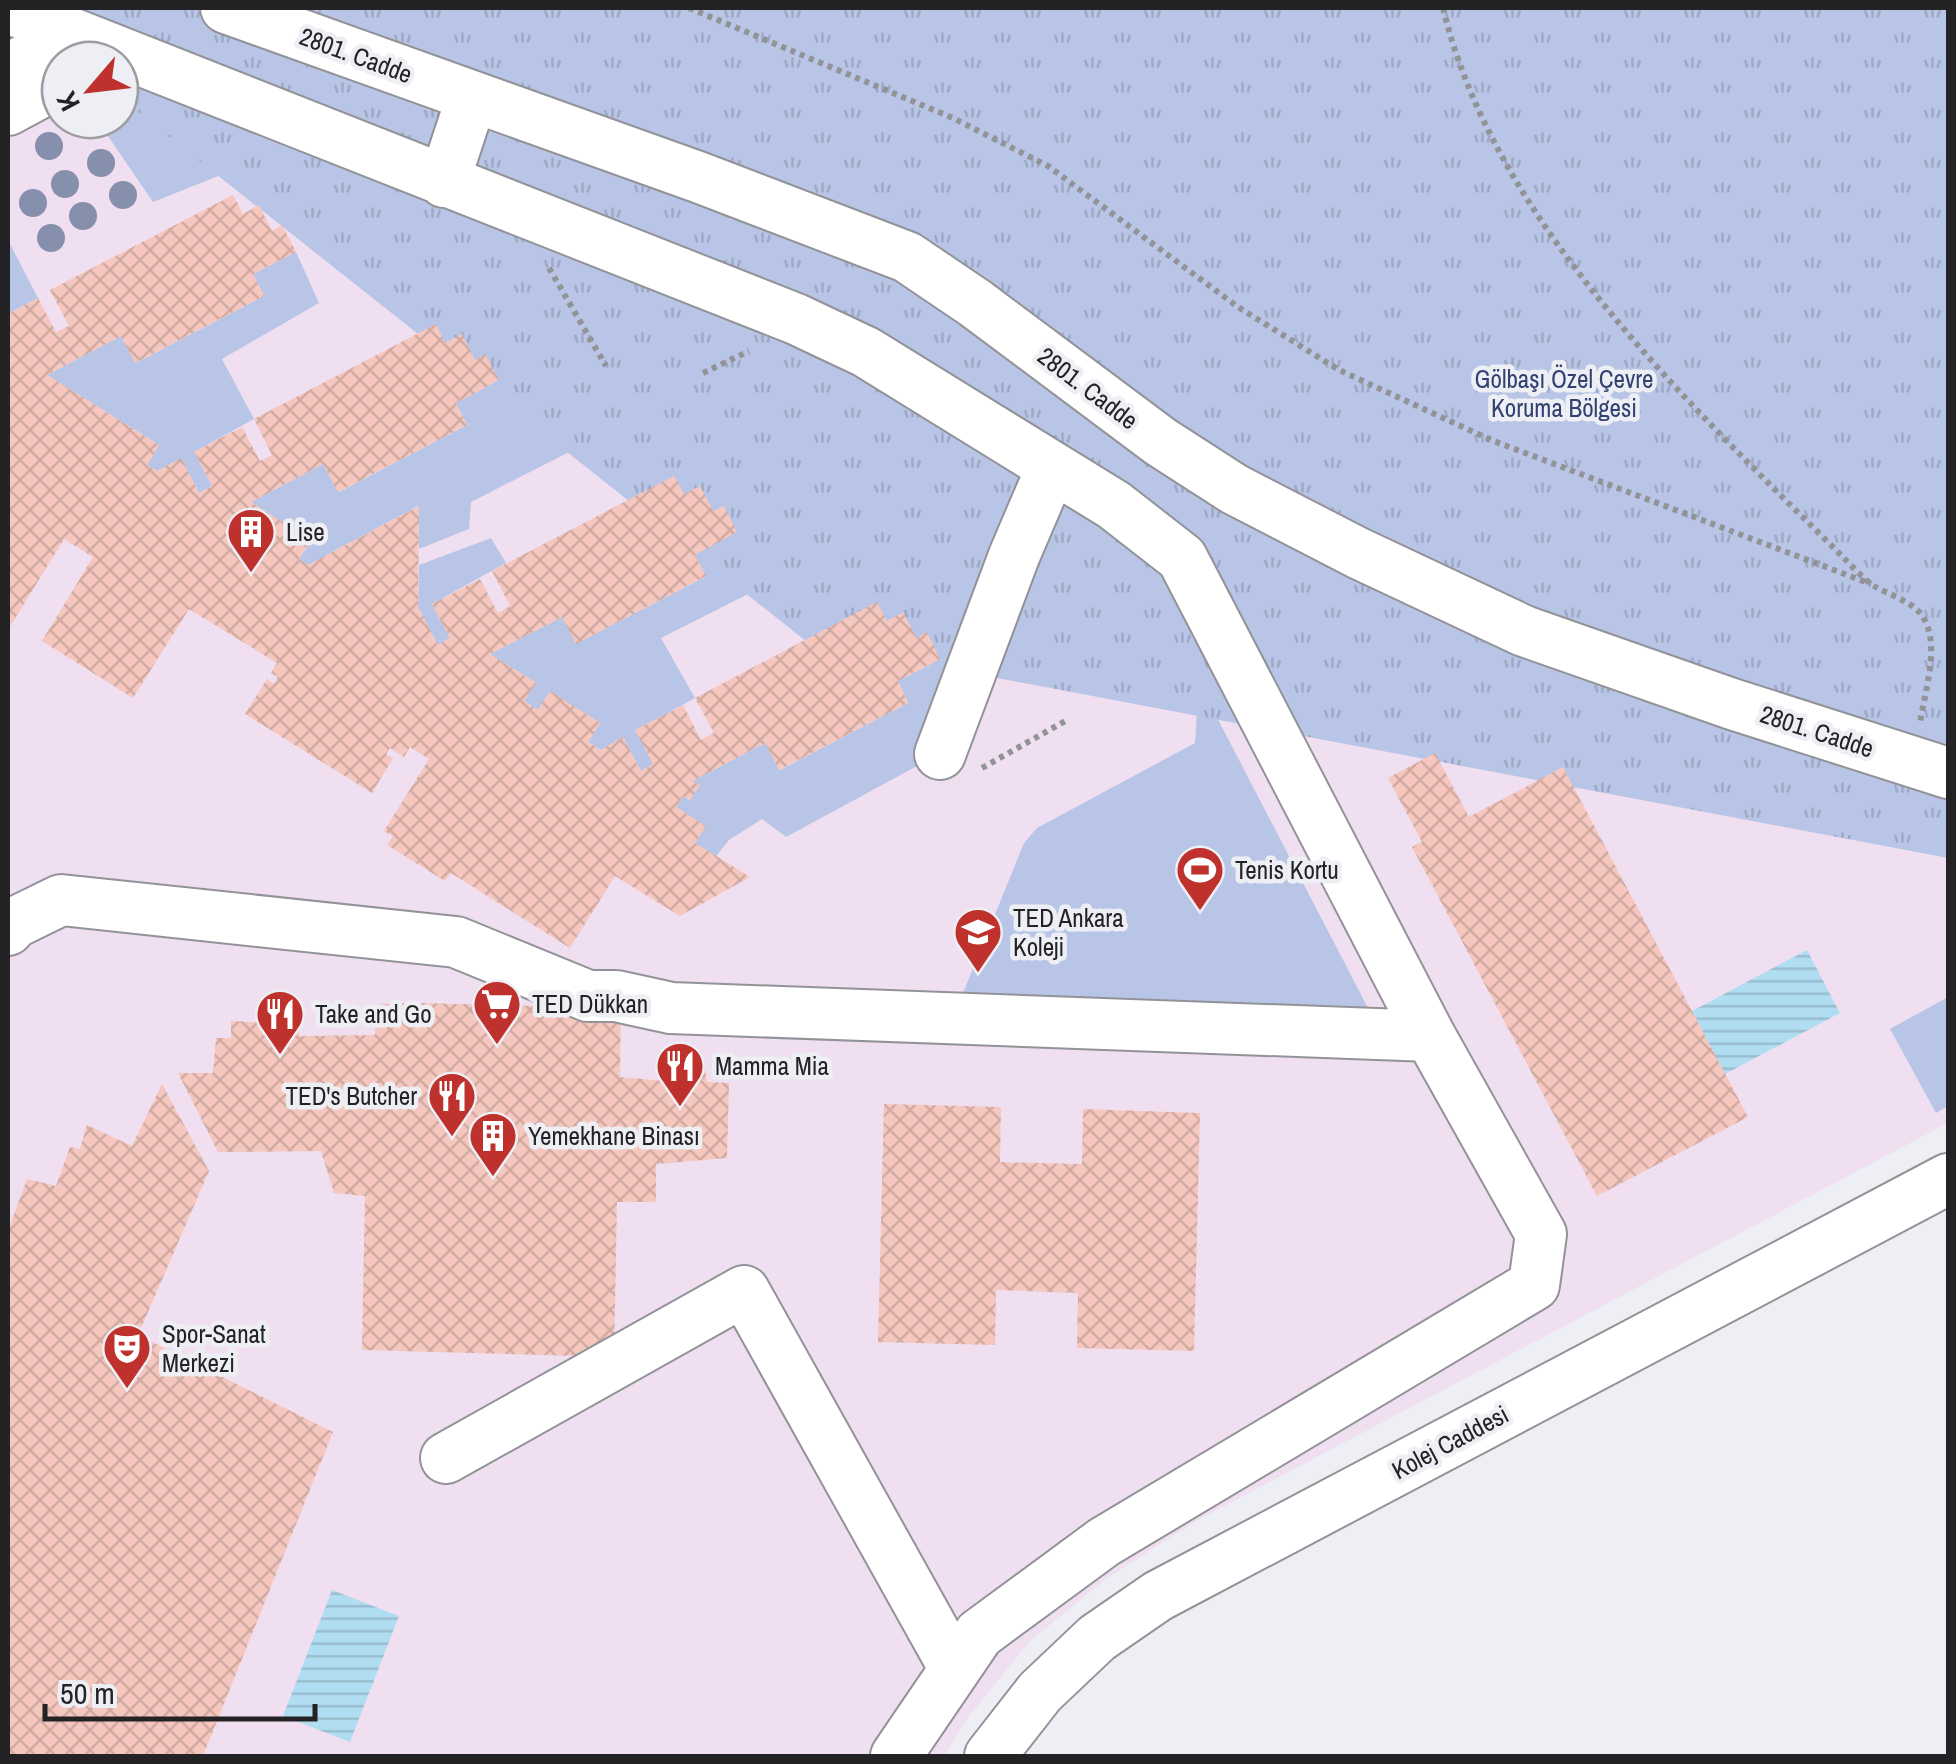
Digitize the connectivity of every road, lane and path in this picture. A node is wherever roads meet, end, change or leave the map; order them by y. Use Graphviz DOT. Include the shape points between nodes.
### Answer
graph roads {
  1 [pos="8,8"];
  2 [pos="226,8"];
  3 [pos="689,8"];
  4 [pos="1443,8"];
  5 [pos="59,40"];
  6 [pos="40,64"];
  7 [pos="8,69"];
  8 [pos="140,76"];
  9 [pos="40,88"];
  10 [pos="472,98"];
  11 [pos="8,110"];
  12 [pos="444,182"];
  13 [pos="548,267"];
  14 [pos="748,351"];
  15 [pos="606,366"];
  16 [pos="703,372"];
  17 [pos="1052,467"];
  18 [pos="1870,584"];
  19 [pos="1067,720"];
  20 [pos="961,761"];
  21 [pos="1931,767"];
  22 [pos="8,930"];
  23 [pos="1430,1036"];
  24 [pos="1948,1179"];
  25 [pos="446,1458"];
  26 [pos="955,1669"];
  27 [pos="896,1756"];
  28 [pos="990,1756"];
  1 -- 5 [label="street"];
  2 -- 10 [label="street, 2801. Cadde"];
  3 -- 18 [label="path" via="953,118 1048,166 1238,307 1339,370 1491,440"];
  4 -- 18 [label="path" via="1480,116 1564,253 1705,418"];
  6 -- 7 [label="street"];
  8 -- 12 [label="street"];
  9 -- 11 [label="street"];
  10 -- 12 [label="street"];
  10 -- 21 [label="street, 2801. Cadde" via="907,257 1234,489 1524,630"];
  12 -- 17 [label="street" via="848,344"];
  13 -- 15 [label="path"];
  14 -- 16 [label="path"];
  17 -- 20 [label="street" via="1014,556"];
  17 -- 23 [label="street" via="1182,558"];
  18 -- 21 [label="path" via="1919,611 1928,630"];
  19 -- 20 [label="path"];
  22 -- 23 [label="street" via="61,900 456,942 588,996 671,1008"];
  23 -- 26 [label="street" via="1541,1234 1534,1285 1104,1542 979,1634"];
  24 -- 28 [label="street, Kolej Caddesi" via="1158,1596 1098,1638 1040,1692"];
  25 -- 26 [label="street" via="744,1292"];
  26 -- 27 [label="street"];
}
